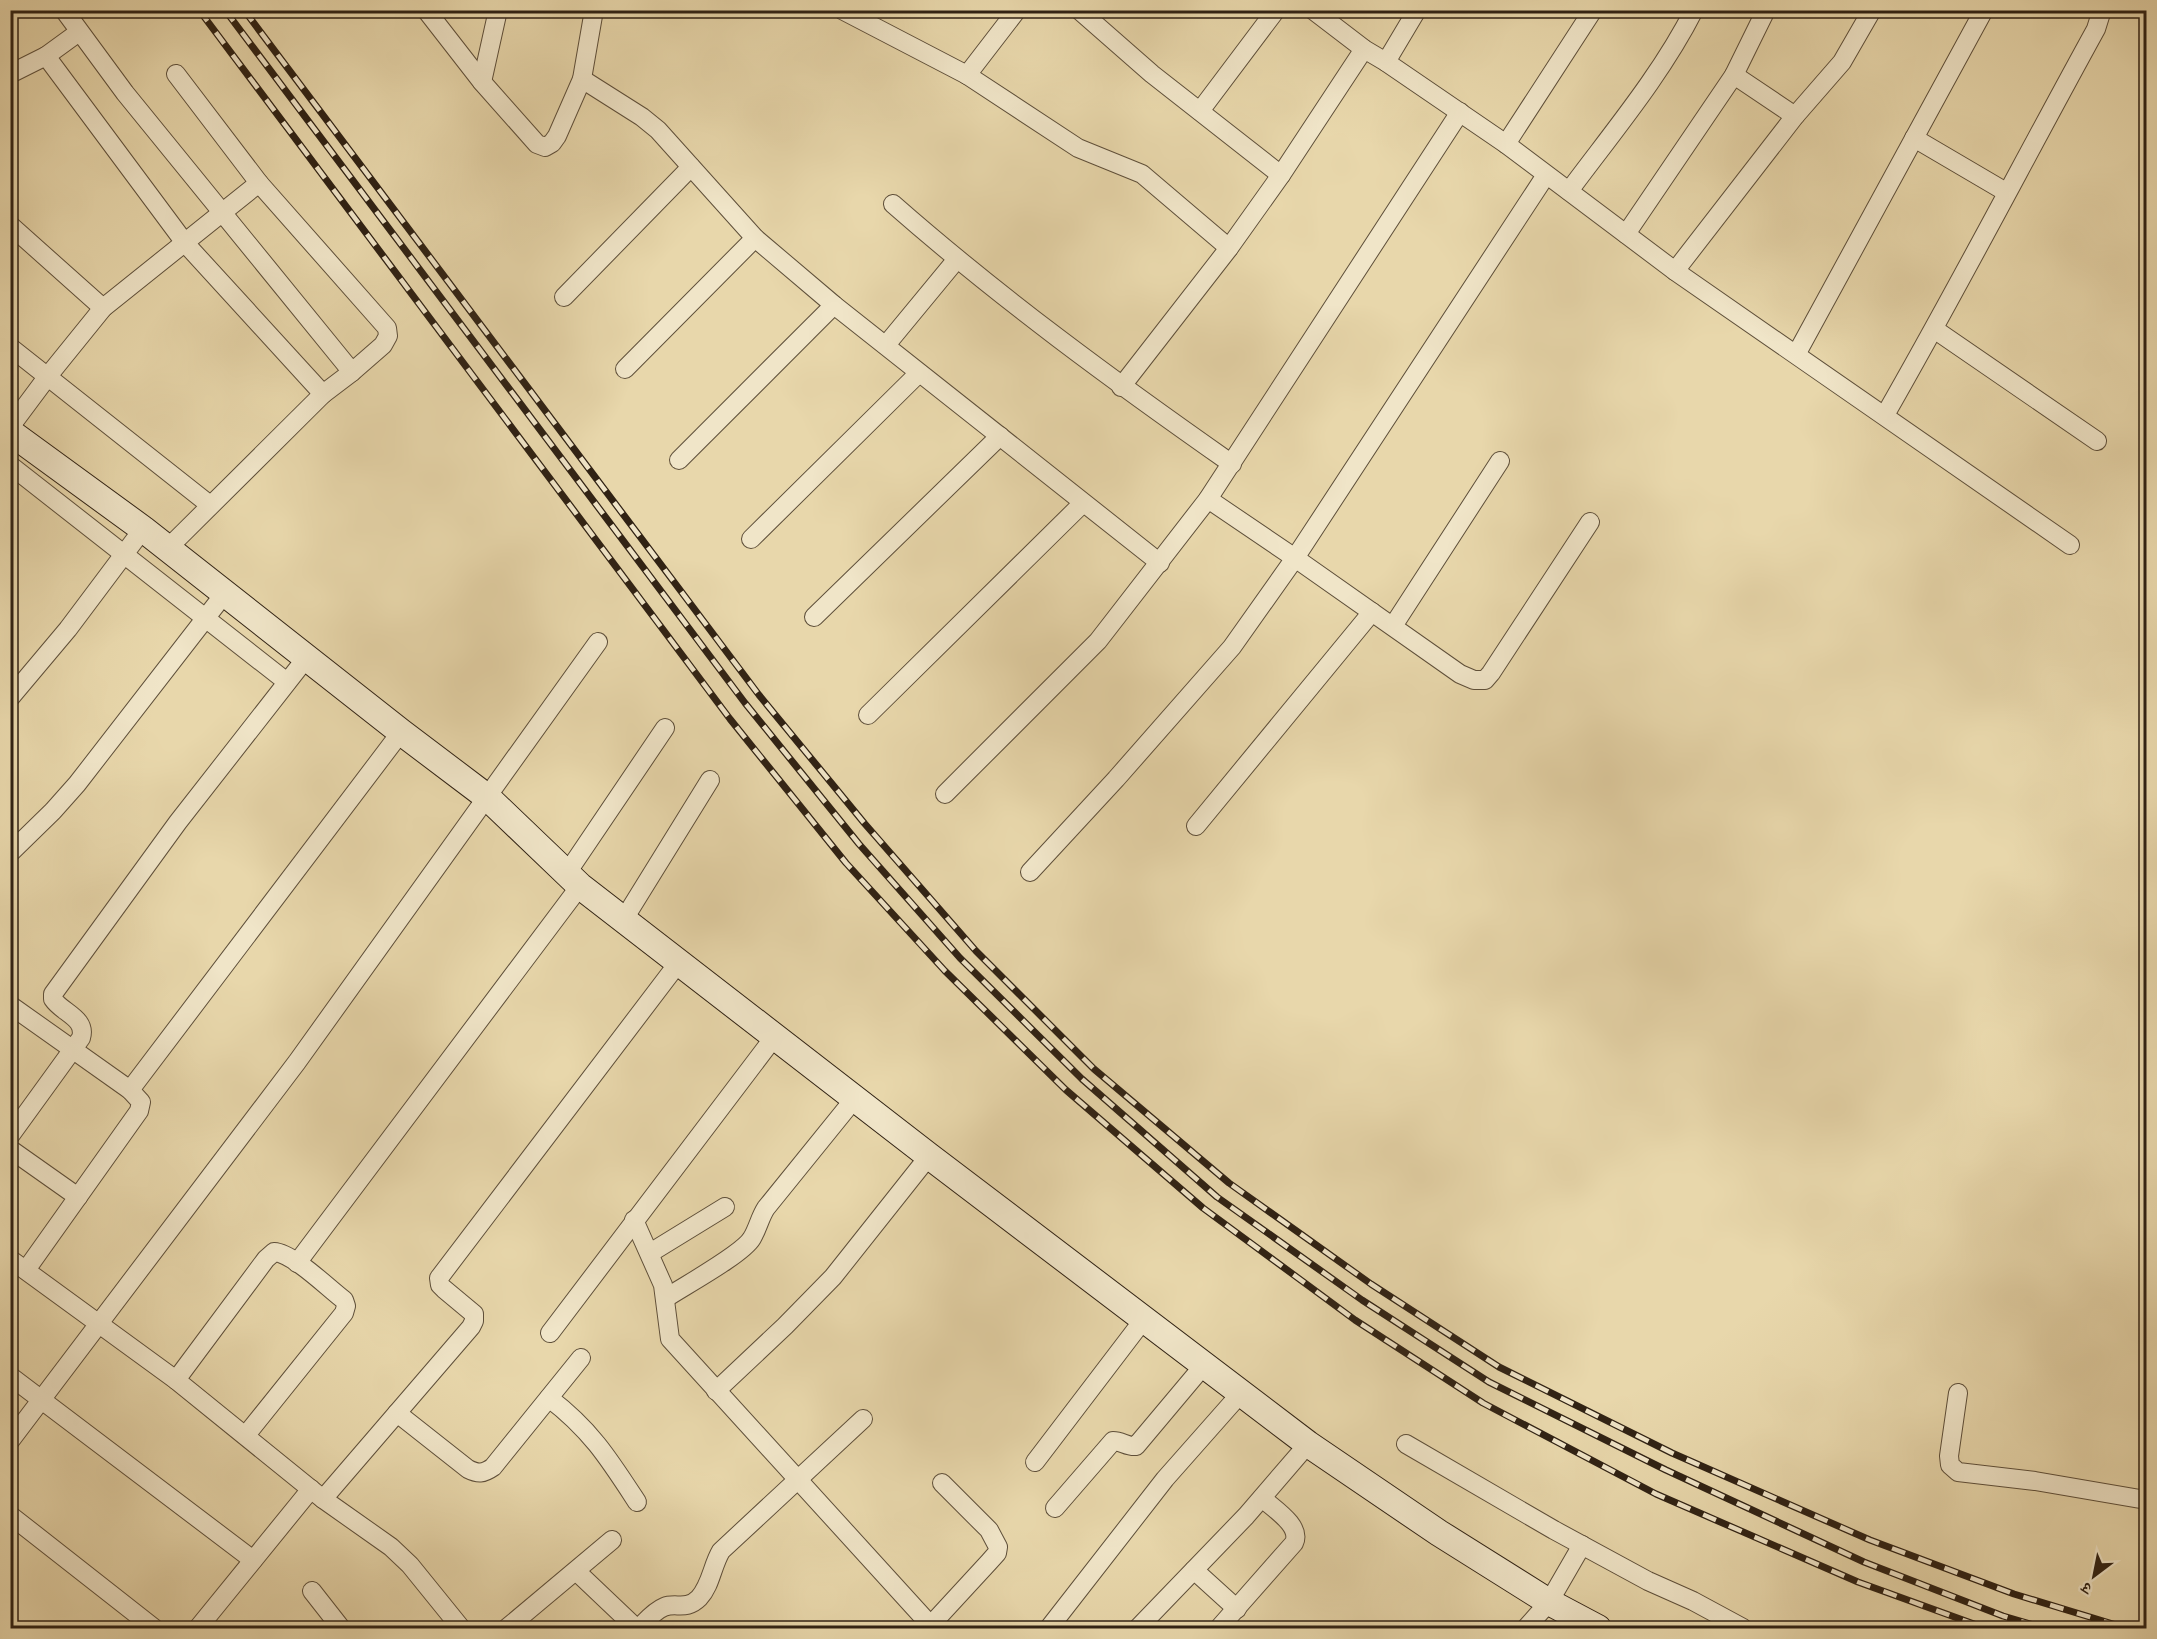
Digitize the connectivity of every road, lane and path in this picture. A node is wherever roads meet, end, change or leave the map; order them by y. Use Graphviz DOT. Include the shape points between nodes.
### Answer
graph roads {
  1 [pos="64,10"];
  2 [pos="426,10"];
  3 [pos="498,10"];
  4 [pos="594,10"];
  5 [pos="842,10"];
  6 [pos="1017,10"];
  7 [pos="1079,10"];
  8 [pos="1276,10"];
  9 [pos="1417,10"];
  10 [pos="1593,10"];
  11 [pos="1694,10"];
  12 [pos="1766,10"];
  13 [pos="1872,10"];
  14 [pos="1984,10"];
  15 [pos="2100,10"];
  16 [pos="1316,11"];
  17 [pos="80,32"];
  18 [pos="1364,49"];
  19 [pos="46,56"];
  20 [pos="1386,62"];
  21 [pos="10,74"];
  22 [pos="176,75"];
  23 [pos="967,75"];
  24 [pos="1734,75"];
  25 [pos="582,79"];
  26 [pos="482,82"];
  27 [pos="1200,111"];
  28 [pos="1460,112"];
  29 [pos="1795,116"];
  30 [pos="1914,138"];
  31 [pos="1506,144"];
  32 [pos="691,167"];
  33 [pos="1281,175"];
  34 [pos="1546,175"];
  35 [pos="259,183"];
  36 [pos="1569,191"];
  37 [pos="2006,192"];
  38 [pos="893,204"];
  39 [pos="223,212"];
  40 [pos="10,225"];
  41 [pos="1626,234"];
  42 [pos="755,238"];
  43 [pos="185,243"];
  44 [pos="1229,248"];
  45 [pos="957,260"];
  46 [pos="1675,271"];
  47 [pos="564,297"];
  48 [pos="834,305"];
  49 [pos="103,308"];
  50 [pos="1934,329"];
  51 [pos="886,345"];
  52 [pos="10,347"];
  53 [pos="1797,354"];
  54 [pos="626,369"];
  55 [pos="352,372"];
  56 [pos="919,373"];
  57 [pos="48,376"];
  58 [pos="1121,387"];
  59 [pos="322,394"];
  60 [pos="1885,415"];
  61 [pos="10,427"];
  62 [pos="10,432"];
  63 [pos="1000,436"];
  64 [pos="2097,441"];
  65 [pos="679,460"];
  66 [pos="1500,461"];
  67 [pos="1232,464"];
  68 [pos="10,465"];
  69 [pos="1208,499"];
  70 [pos="1083,503"];
  71 [pos="210,505"];
  72 [pos="1590,522"];
  73 [pos="143,529"];
  74 [pos="751,539"];
  75 [pos="2070,544"];
  76 [pos="168,548"];
  77 [pos="123,555"];
  78 [pos="1295,558"];
  79 [pos="1160,562"];
  80 [pos="225,593"];
  81 [pos="1372,612"];
  82 [pos="814,617"];
  83 [pos="206,619"];
  84 [pos="1393,626"];
  85 [pos="598,642"];
  86 [pos="307,657"];
  87 [pos="288,682"];
  88 [pos="10,698"];
  89 [pos="868,715"];
  90 [pos="665,728"];
  91 [pos="401,732"];
  92 [pos="710,780"];
  93 [pos="945,794"];
  94 [pos="487,797"];
  95 [pos="1196,826"];
  96 [pos="10,853"];
  97 [pos="1030,872"];
  98 [pos="574,879"];
  99 [pos="624,919"];
  100 [pos="679,962"];
  101 [pos="10,1005"];
  102 [pos="775,1036"];
  103 [pos="74,1050"];
  104 [pos="130,1090"];
  105 [pos="855,1098"];
  106 [pos="10,1136"];
  107 [pos="10,1149"];
  108 [pos="928,1155"];
  109 [pos="78,1197"];
  110 [pos="725,1208"];
  111 [pos="634,1220"];
  112 [pos="650,1253"];
  113 [pos="10,1259"];
  114 [pos="297,1263"];
  115 [pos="26,1270"];
  116 [pos="666,1298"];
  117 [pos="1144,1319"];
  118 [pos="101,1324"];
  119 [pos="550,1333"];
  120 [pos="581,1358"];
  121 [pos="1204,1365"];
  122 [pos="10,1376"];
  123 [pos="176,1380"];
  124 [pos="716,1391"];
  125 [pos="1241,1393"];
  126 [pos="1958,1393"];
  127 [pos="549,1398"];
  128 [pos="42,1400"];
  129 [pos="397,1413"];
  130 [pos="863,1419"];
  131 [pos="246,1435"];
  132 [pos="10,1441"];
  133 [pos="1308,1444"];
  134 [pos="1406,1444"];
  135 [pos="1035,1462"];
  136 [pos="798,1482"];
  137 [pos="942,1483"];
  138 [pos="317,1494"];
  139 [pos="1262,1498"];
  140 [pos="2146,1500"];
  141 [pos="637,1502"];
  142 [pos="1055,1508"];
  143 [pos="10,1515"];
  144 [pos="612,1540"];
  145 [pos="1582,1545"];
  146 [pos="254,1560"];
  147 [pos="1194,1570"];
  148 [pos="576,1571"];
  149 [pos="312,1591"];
  150 [pos="1549,1602"];
  151 [pos="1237,1609"];
  152 [pos="206,1625"];
  153 [pos="451,1625"];
  154 [pos="923,1625"];
  155 [pos="508,1628"];
  156 [pos="154,1629"];
  157 [pos="341,1629"];
  158 [pos="638,1629"];
  159 [pos="1049,1629"];
  160 [pos="1138,1629"];
  161 [pos="1219,1629"];
  162 [pos="1526,1629"];
  163 [pos="1598,1629"];
  164 [pos="1743,1629"];
  1 -- 17 [label="street"];
  2 -- 26 [label="street"];
  3 -- 26 [label="street"];
  4 -- 25 [label="street"];
  5 -- 23 [label="street"];
  6 -- 23 [label="street"];
  7 -- 27 [label="street"];
  8 -- 27 [label="street"];
  9 -- 20 [label="street"];
  10 -- 31 [label="street"];
  11 -- 36 [label="street" via="1659,69"];
  12 -- 24 [label="street"];
  13 -- 29 [label="street" via="1842,62"];
  14 -- 30 [label="street"];
  15 -- 37 [label="street" via="2096,29"];
  16 -- 18 [label="street"];
  17 -- 19 [label="street"];
  17 -- 39 [label="street"];
  18 -- 20 [label="street"];
  18 -- 33 [label="street"];
  19 -- 21 [label="street"];
  19 -- 43 [label="street"];
  20 -- 28 [label="street"];
  22 -- 35 [label="street"];
  23 -- 44 [label="street" via="1078,148 1142,174"];
  24 -- 29 [label="street"];
  24 -- 41 [label="street"];
  25 -- 26 [label="street" via="557,136 545,147 537,144"];
  25 -- 32 [label="street" via="642,117"];
  27 -- 33 [label="street"];
  28 -- 31 [label="street"];
  28 -- 67 [label="street"];
  29 -- 46 [label="street"];
  30 -- 37 [label="street"];
  30 -- 53 [label="street"];
  31 -- 34 [label="street"];
  32 -- 42 [label="street"];
  32 -- 47 [label="street"];
  33 -- 44 [label="street"];
  34 -- 36 [label="street"];
  34 -- 78 [label="street"];
  35 -- 39 [label="street"];
  35 -- 55 [label="street" via="387,328 383,345"];
  36 -- 41 [label="street"];
  37 -- 50 [label="street"];
  38 -- 45 [label="street"];
  39 -- 43 [label="street"];
  39 -- 55 [label="street"];
  40 -- 49 [label="street"];
  41 -- 46 [label="street"];
  42 -- 48 [label="street"];
  42 -- 54 [label="street"];
  43 -- 49 [label="street"];
  43 -- 59 [label="street"];
  44 -- 58 [label="street"];
  45 -- 51 [label="street"];
  45 -- 58 [label="street"];
  46 -- 53 [label="street"];
  48 -- 51 [label="street"];
  48 -- 65 [label="street"];
  49 -- 57 [label="street"];
  50 -- 60 [label="street"];
  50 -- 64 [label="street"];
  51 -- 56 [label="street"];
  52 -- 57 [label="street"];
  53 -- 60 [label="street"];
  55 -- 59 [label="street"];
  56 -- 63 [label="street"];
  56 -- 74 [label="street"];
  57 -- 61 [label="street"];
  57 -- 71 [label="street"];
  58 -- 67 [label="street"];
  59 -- 71 [label="street"];
  60 -- 75 [label="street"];
  62 -- 73 [label="street"];
  63 -- 70 [label="street"];
  63 -- 82 [label="street"];
  66 -- 84 [label="street"];
  67 -- 69 [label="street"];
  68 -- 77 [label="street"];
  69 -- 78 [label="street"];
  69 -- 79 [label="street"];
  70 -- 79 [label="street"];
  70 -- 89 [label="street"];
  71 -- 76 [label="street"];
  72 -- 84 [label="street" via="1485,680 1460,674"];
  73 -- 76 [label="street"];
  73 -- 77 [label="street"];
  76 -- 80 [label="street"];
  77 -- 83 [label="street"];
  77 -- 88 [label="street"];
  78 -- 81 [label="street"];
  78 -- 97 [label="street" via="1232,647"];
  79 -- 93 [label="street" via="1098,641"];
  80 -- 83 [label="street"];
  80 -- 86 [label="street"];
  81 -- 84 [label="street"];
  81 -- 95 [label="street"];
  83 -- 87 [label="street"];
  83 -- 96 [label="street" via="76,784"];
  85 -- 94 [label="street"];
  86 -- 87 [label="street"];
  86 -- 91 [label="street"];
  87 -- 103 [label="street" via="178,822 53,994 56,1004 83,1030"];
  90 -- 98 [label="street"];
  91 -- 94 [label="street"];
  91 -- 104 [label="street"];
  92 -- 99 [label="street"];
  94 -- 98 [label="street"];
  94 -- 118 [label="street" via="297,1062"];
  98 -- 99 [label="street"];
  98 -- 114 [label="street"];
  99 -- 100 [label="street"];
  100 -- 102 [label="street"];
  100 -- 129 [label="street" via="442,1273 440,1285 474,1314 474,1321"];
  101 -- 103 [label="street"];
  102 -- 105 [label="street"];
  102 -- 111 [label="street"];
  103 -- 104 [label="street"];
  103 -- 106 [label="street"];
  104 -- 109 [label="street" via="141,1102 139,1111"];
  105 -- 108 [label="street"];
  105 -- 116 [label="street" via="766,1208 747,1245"];
  107 -- 109 [label="street"];
  108 -- 117 [label="street"];
  108 -- 124 [label="street" via="832,1277"];
  109 -- 115 [label="street"];
  110 -- 112 [label="street"];
  111 -- 112 [label="street"];
  111 -- 119 [label="street"];
  112 -- 116 [label="street"];
  113 -- 115 [label="street"];
  114 -- 123 [label="street" via="281,1252 266,1259"];
  114 -- 131 [label="street" via="344,1300 344,1313"];
  115 -- 118 [label="street"];
  116 -- 124 [label="street" via="670,1340"];
  117 -- 121 [label="street"];
  117 -- 135 [label="street"];
  118 -- 123 [label="street"];
  118 -- 128 [label="street"];
  120 -- 127 [label="street"];
  121 -- 125 [label="street"];
  121 -- 142 [label="street" via="1136,1446 1113,1441"];
  122 -- 128 [label="street"];
  123 -- 131 [label="street"];
  124 -- 136 [label="street"];
  125 -- 133 [label="street"];
  125 -- 159 [label="street" via="1165,1479"];
  126 -- 140 [label="street" via="1949,1456 1950,1465 1958,1472"];
  127 -- 129 [label="street" via="485,1473 468,1469"];
  127 -- 141 [label="street" via="590,1433"];
  128 -- 132 [label="street"];
  128 -- 146 [label="street"];
  129 -- 138 [label="street"];
  130 -- 136 [label="street"];
  131 -- 138 [label="street"];
  133 -- 139 [label="street"];
  133 -- 150 [label="street" via="1438,1533"];
  134 -- 145 [label="street"];
  136 -- 154 [label="street"];
  136 -- 158 [label="street" via="721,1551 699,1598 689,1605 661,1608"];
  137 -- 154 [label="street" via="989,1530 999,1547 989,1562"];
  138 -- 146 [label="street"];
  138 -- 153 [label="street" via="410,1565"];
  139 -- 147 [label="street"];
  139 -- 151 [label="street" via="1295,1529 1297,1537"];
  143 -- 156 [label="street"];
  144 -- 148 [label="street"];
  145 -- 150 [label="street"];
  145 -- 164 [label="street"];
  146 -- 152 [label="street"];
  147 -- 151 [label="street"];
  147 -- 160 [label="street"];
  148 -- 155 [label="street"];
  148 -- 158 [label="street"];
  149 -- 157 [label="street"];
  150 -- 162 [label="street"];
  150 -- 163 [label="street"];
  151 -- 161 [label="street"];
}
